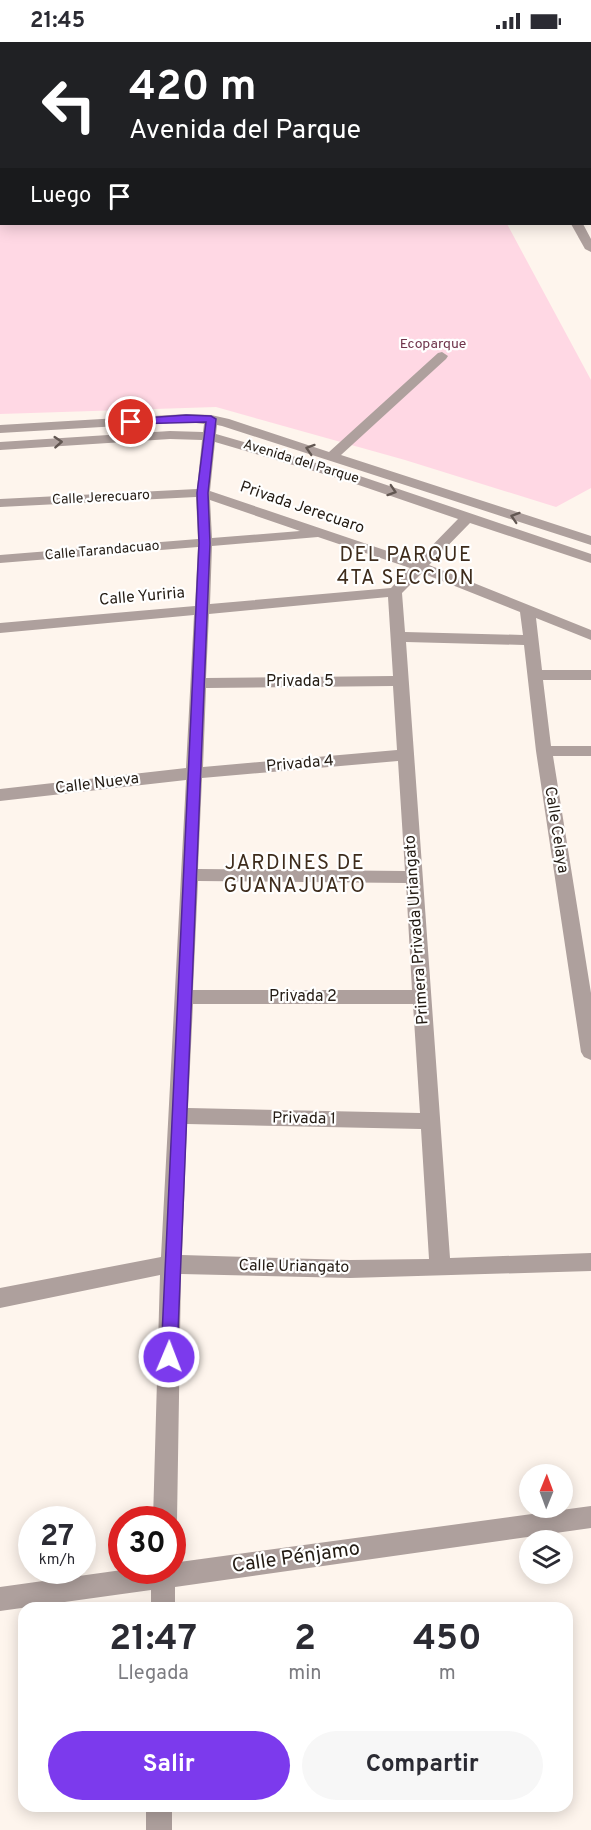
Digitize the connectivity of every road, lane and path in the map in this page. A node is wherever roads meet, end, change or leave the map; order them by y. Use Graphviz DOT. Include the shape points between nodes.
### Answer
graph roads {
  1 [pos="579,225"];
  2 [pos="591,249"];
  3 [pos="442,356"];
  4 [pos="211,428"];
  5 [pos="0,429"];
  6 [pos="0,446"];
  7 [pos="332,456"];
  8 [pos="202,493"];
  9 [pos="0,502"];
  10 [pos="469,516"];
  11 [pos="543,526"];
  12 [pos="591,527"];
  13 [pos="321,533"];
  14 [pos="591,541"];
  15 [pos="205,543"];
  16 [pos="0,559"];
  17 [pos="591,559"];
  18 [pos="420,567"];
  19 [pos="395,592"];
  20 [pos="527,608"];
  21 [pos="202,609"];
  22 [pos="0,628"];
  23 [pos="591,635"];
  24 [pos="398,637"];
  25 [pos="531,640"];
  26 [pos="535,675"];
  27 [pos="591,675"];
  28 [pos="401,681"];
  29 [pos="199,683"];
  30 [pos="543,751"];
  31 [pos="591,751"];
  32 [pos="406,755"];
  33 [pos="195,773"];
  34 [pos="0,795"];
  35 [pos="190,874"];
  36 [pos="414,877"];
  37 [pos="184,997"];
  38 [pos="422,997"];
  39 [pos="591,1052"];
  40 [pos="178,1116"];
  41 [pos="430,1121"];
  42 [pos="591,1262"];
  43 [pos="171,1264"];
  44 [pos="440,1268"];
  45 [pos="0,1298"];
  46 [pos="165,1506"];
  47 [pos="591,1517"];
  48 [pos="186,1571"];
  49 [pos="108,1582"];
  50 [pos="163,1584"];
  51 [pos="0,1599"];
  52 [pos="163,1602"];
  53 [pos="159,1812"];
  54 [pos="159,1830"];
  1 -- 2 [label="street"];
  3 -- 7 [label="street"];
  4 -- 5 [label="street, Avenida del Parque" via="186,418"];
  6 -- 4 [label="street, Avenida del Parque, one-way" via="170,435"];
  7 -- 4 [label="street, Avenida del Parque, one-way" via="236,425"];
  4 -- 8 [label="street"];
  4 -- 10 [label="street, Avenida del Parque, one-way"];
  11 -- 7 [label="street, Avenida del Parque, one-way"];
  8 -- 9 [label="street, Calle Jerecuaro"];
  8 -- 13 [label="street, Privada Jerecuaro"];
  8 -- 15 [label="street"];
  10 -- 17 [label="street, Avenida del Parque"];
  10 -- 18 [label="street"];
  11 -- 12 [label="street"];
  11 -- 14 [label="street, Avenida del Parque"];
  13 -- 15 [label="street, Calle Tarandacuao"];
  13 -- 18 [label="street, Privada Jerecuaro"];
  15 -- 16 [label="street, Calle Tarandacuao"];
  15 -- 21 [label="street"];
  18 -- 19 [label="street"];
  18 -- 20 [label="street, Privada Jerecuaro"];
  19 -- 21 [label="street, Calle Yuriria"];
  19 -- 24 [label="street, Primera Privada Uriangato"];
  20 -- 23 [label="street, Privada Jerecuaro"];
  20 -- 25 [label="street, Calle Celaya"];
  21 -- 22 [label="street, Calle Yuriria"];
  21 -- 29 [label="street"];
  24 -- 25 [label="street"];
  24 -- 28 [label="street, Primera Privada Uriangato"];
  25 -- 26 [label="street, Calle Celaya"];
  26 -- 27 [label="street"];
  26 -- 30 [label="street, Calle Celaya"];
  28 -- 29 [label="street, Privada 5"];
  28 -- 32 [label="street, Primera Privada Uriangato"];
  29 -- 33 [label="street"];
  30 -- 31 [label="street"];
  30 -- 39 [label="street, Calle Celaya"];
  32 -- 33 [label="street, Privada 4"];
  32 -- 36 [label="street, Primera Privada Uriangato"];
  33 -- 34 [label="street, Calle Nueva"];
  33 -- 35 [label="street"];
  35 -- 36 [label="street"];
  35 -- 37 [label="street"];
  36 -- 38 [label="street, Primera Privada Uriangato"];
  37 -- 38 [label="street, Privada 2"];
  37 -- 40 [label="street"];
  38 -- 41 [label="street, Primera Privada Uriangato"];
  40 -- 41 [label="street, Privada 1"];
  40 -- 43 [label="street"];
  41 -- 44 [label="street, Primera Privada Uriangato"];
  42 -- 44 [label="street, Calle Uriangato"];
  43 -- 44 [label="street, Calle Uriangato"];
  43 -- 45 [label="street, Calle Uriangato"];
  43 -- 46 [label="street"];
  47 -- 48 [label="street, Calle Pénjamo"];
  49 -- 51 [label="street, Calle Pénjamo"];
  50 -- 52 [label="street"];
  53 -- 54 [label="street"];
}
